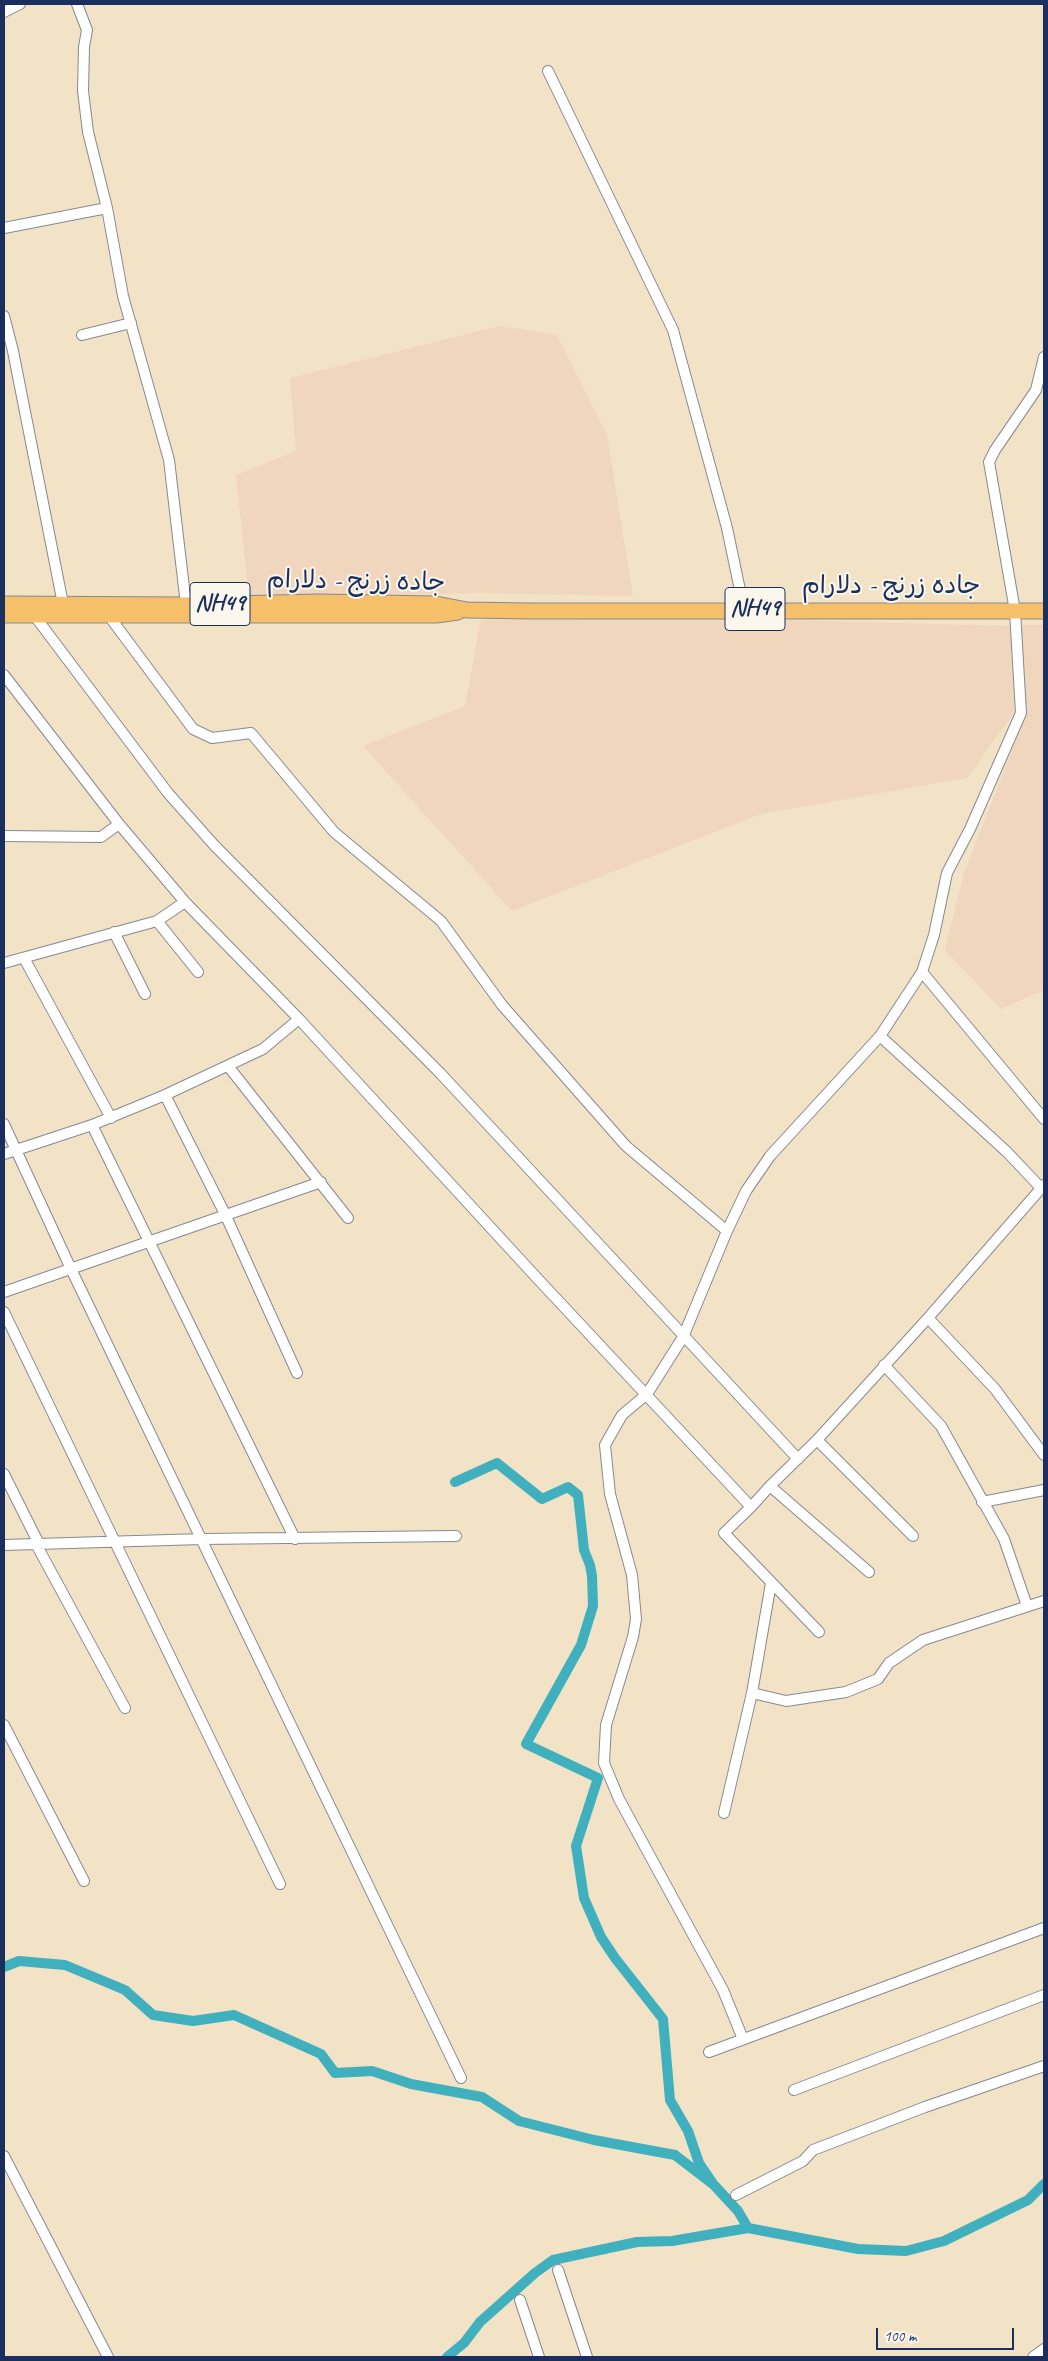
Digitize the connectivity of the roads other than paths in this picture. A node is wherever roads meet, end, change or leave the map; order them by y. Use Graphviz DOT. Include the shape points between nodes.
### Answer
graph roads {
  1 [pos="20,4"];
  2 [pos="77,4"];
  3 [pos="4,12"];
  4 [pos="548,71"];
  5 [pos="107,208"];
  6 [pos="4,228"];
  7 [pos="4,316"];
  8 [pos="131,323"];
  9 [pos="82,334"];
  10 [pos="1044,358"];
  11 [pos="1040,392"];
  12 [pos="4,604"];
  13 [pos="63,604"];
  14 [pos="186,605"];
  15 [pos="744,609"];
  16 [pos="467,610"];
  17 [pos="1014,611"];
  18 [pos="1044,611"];
  19 [pos="4,615"];
  20 [pos="34,615"];
  21 [pos="109,616"];
  22 [pos="4,676"];
  23 [pos="119,824"];
  24 [pos="4,836"];
  25 [pos="185,902"];
  26 [pos="157,921"];
  27 [pos="114,932"];
  28 [pos="24,958"];
  29 [pos="4,963"];
  30 [pos="198,972"];
  31 [pos="922,972"];
  32 [pos="144,994"];
  33 [pos="299,1019"];
  34 [pos="880,1036"];
  35 [pos="228,1066"];
  36 [pos="166,1095"];
  37 [pos="111,1118"];
  38 [pos="1044,1119"];
  39 [pos="4,1124"];
  40 [pos="92,1125"];
  41 [pos="15,1150"];
  42 [pos="4,1154"];
  43 [pos="321,1182"];
  44 [pos="1042,1186"];
  45 [pos="225,1214"];
  46 [pos="348,1218"];
  47 [pos="727,1231"];
  48 [pos="148,1243"];
  49 [pos="71,1269"];
  50 [pos="4,1292"];
  51 [pos="4,1312"];
  52 [pos="928,1318"];
  53 [pos="683,1337"];
  54 [pos="884,1365"];
  55 [pos="297,1373"];
  56 [pos="646,1394"];
  57 [pos="817,1440"];
  58 [pos="1044,1455"];
  59 [pos="798,1459"];
  60 [pos="4,1474"];
  61 [pos="770,1486"];
  62 [pos="1044,1490"];
  63 [pos="982,1502"];
  64 [pos="751,1507"];
  65 [pos="456,1536"];
  66 [pos="913,1536"];
  67 [pos="202,1539"];
  68 [pos="295,1539"];
  69 [pos="114,1542"];
  70 [pos="37,1544"];
  71 [pos="4,1545"];
  72 [pos="869,1572"];
  73 [pos="771,1583"];
  74 [pos="1044,1601"];
  75 [pos="1027,1606"];
  76 [pos="819,1632"];
  77 [pos="752,1693"];
  78 [pos="125,1708"];
  79 [pos="4,1725"];
  80 [pos="724,1814"];
  81 [pos="84,1881"];
  82 [pos="280,1884"];
  83 [pos="1044,1928"];
  84 [pos="1044,1995"];
  85 [pos="743,2039"];
  86 [pos="710,2052"];
  87 [pos="1044,2066"];
  88 [pos="461,2078"];
  89 [pos="794,2090"];
  90 [pos="4,2156"];
  91 [pos="736,2195"];
  92 [pos="558,2270"];
  93 [pos="520,2300"];
  94 [pos="1044,2349"];
  95 [pos="108,2357"];
  96 [pos="539,2357"];
  97 [pos="587,2357"];
  98 [pos="1033,2357"];
  1 -- 3 [label="street"];
  2 -- 5 [label="street" via="87,30 83,91 88,132"];
  4 -- 15 [label="street" via="673,330 727,528"];
  5 -- 6 [label="street"];
  5 -- 8 [label="street"];
  7 -- 13 [label="street"];
  8 -- 9 [label="street"];
  8 -- 14 [label="street" via="169,460"];
  10 -- 11 [label="street"];
  11 -- 17 [label="street" via="989,462"];
  12 -- 13 [label="highway, جاده زرنج - دلارام / NH49"];
  13 -- 14 [label="highway, جاده زرنج - دلارام / NH49"];
  14 -- 16 [label="highway, جاده زرنج - دلارام / NH49" via="436,604"];
  15 -- 16 [label="highway, جاده زرنج - دلارام / NH49"];
  15 -- 17 [label="highway, جاده زرنج - دلارام / NH49"];
  16 -- 21 [label="highway, جاده زرنج - دلارام / NH49" via="436,615"];
  17 -- 18 [label="highway, جاده زرنج - دلارام / NH49"];
  17 -- 31 [label="street" via="1021,713 947,873 934,935"];
  19 -- 20 [label="highway, جاده زرنج - دلارام / NH49"];
  20 -- 21 [label="highway, جاده زرنج - دلارام / NH49"];
  20 -- 53 [label="street" via="168,793 214,845 441,1074"];
  21 -- 47 [label="street" via="193,729 212,738 251,733 334,832 441,921 502,1005 626,1146"];
  22 -- 23 [label="street"];
  23 -- 24 [label="street" via="101,837"];
  23 -- 25 [label="street"];
  25 -- 26 [label="street"];
  25 -- 33 [label="street"];
  26 -- 27 [label="street"];
  26 -- 30 [label="street"];
  27 -- 28 [label="street"];
  27 -- 32 [label="street"];
  28 -- 29 [label="street"];
  28 -- 37 [label="street"];
  31 -- 34 [label="street"];
  31 -- 38 [label="street"];
  33 -- 35 [label="street" via="263,1049"];
  33 -- 56 [label="street"];
  34 -- 44 [label="street"];
  34 -- 47 [label="street" via="770,1156 746,1192"];
  35 -- 36 [label="street"];
  35 -- 43 [label="street"];
  36 -- 37 [label="street"];
  36 -- 45 [label="street"];
  37 -- 40 [label="street"];
  39 -- 41 [label="street"];
  40 -- 41 [label="street"];
  40 -- 48 [label="street"];
  41 -- 42 [label="street"];
  41 -- 49 [label="street"];
  43 -- 45 [label="street"];
  43 -- 46 [label="street"];
  44 -- 52 [label="street"];
  45 -- 48 [label="street"];
  45 -- 55 [label="street"];
  47 -- 53 [label="street"];
  48 -- 49 [label="street"];
  48 -- 68 [label="street"];
  49 -- 50 [label="street"];
  49 -- 67 [label="street"];
  51 -- 69 [label="street"];
  52 -- 54 [label="street"];
  52 -- 58 [label="street" via="995,1389"];
  53 -- 56 [label="street"];
  53 -- 59 [label="street"];
  54 -- 57 [label="street"];
  54 -- 63 [label="street" via="941,1426"];
  56 -- 64 [label="street"];
  56 -- 85 [label="street" via="622,1414 605,1445 610,1494 632,1575 636,1619 634,1637 606,1725 604,1763 619,1799 722,1990"];
  57 -- 59 [label="street"];
  57 -- 66 [label="street"];
  59 -- 61 [label="street"];
  60 -- 70 [label="street"];
  61 -- 64 [label="street"];
  61 -- 72 [label="street"];
  62 -- 63 [label="street"];
  63 -- 75 [label="street" via="1004,1539"];
  64 -- 73 [label="street" via="724,1533"];
  65 -- 68 [label="street"];
  67 -- 68 [label="street"];
  67 -- 69 [label="street"];
  67 -- 88 [label="street"];
  69 -- 70 [label="street"];
  69 -- 82 [label="street"];
  70 -- 71 [label="street"];
  70 -- 78 [label="street"];
  73 -- 76 [label="street"];
  73 -- 77 [label="street"];
  74 -- 75 [label="street"];
  75 -- 77 [label="street" via="923,1640 889,1663 878,1679 846,1692 786,1701"];
  77 -- 80 [label="street"];
  79 -- 81 [label="street"];
  83 -- 85 [label="street"];
  84 -- 89 [label="street"];
  85 -- 86 [label="street"];
  87 -- 91 [label="street" via="813,2150 803,2162"];
  90 -- 95 [label="street"];
  92 -- 97 [label="street"];
  93 -- 96 [label="street"];
  94 -- 98 [label="street"];
}
